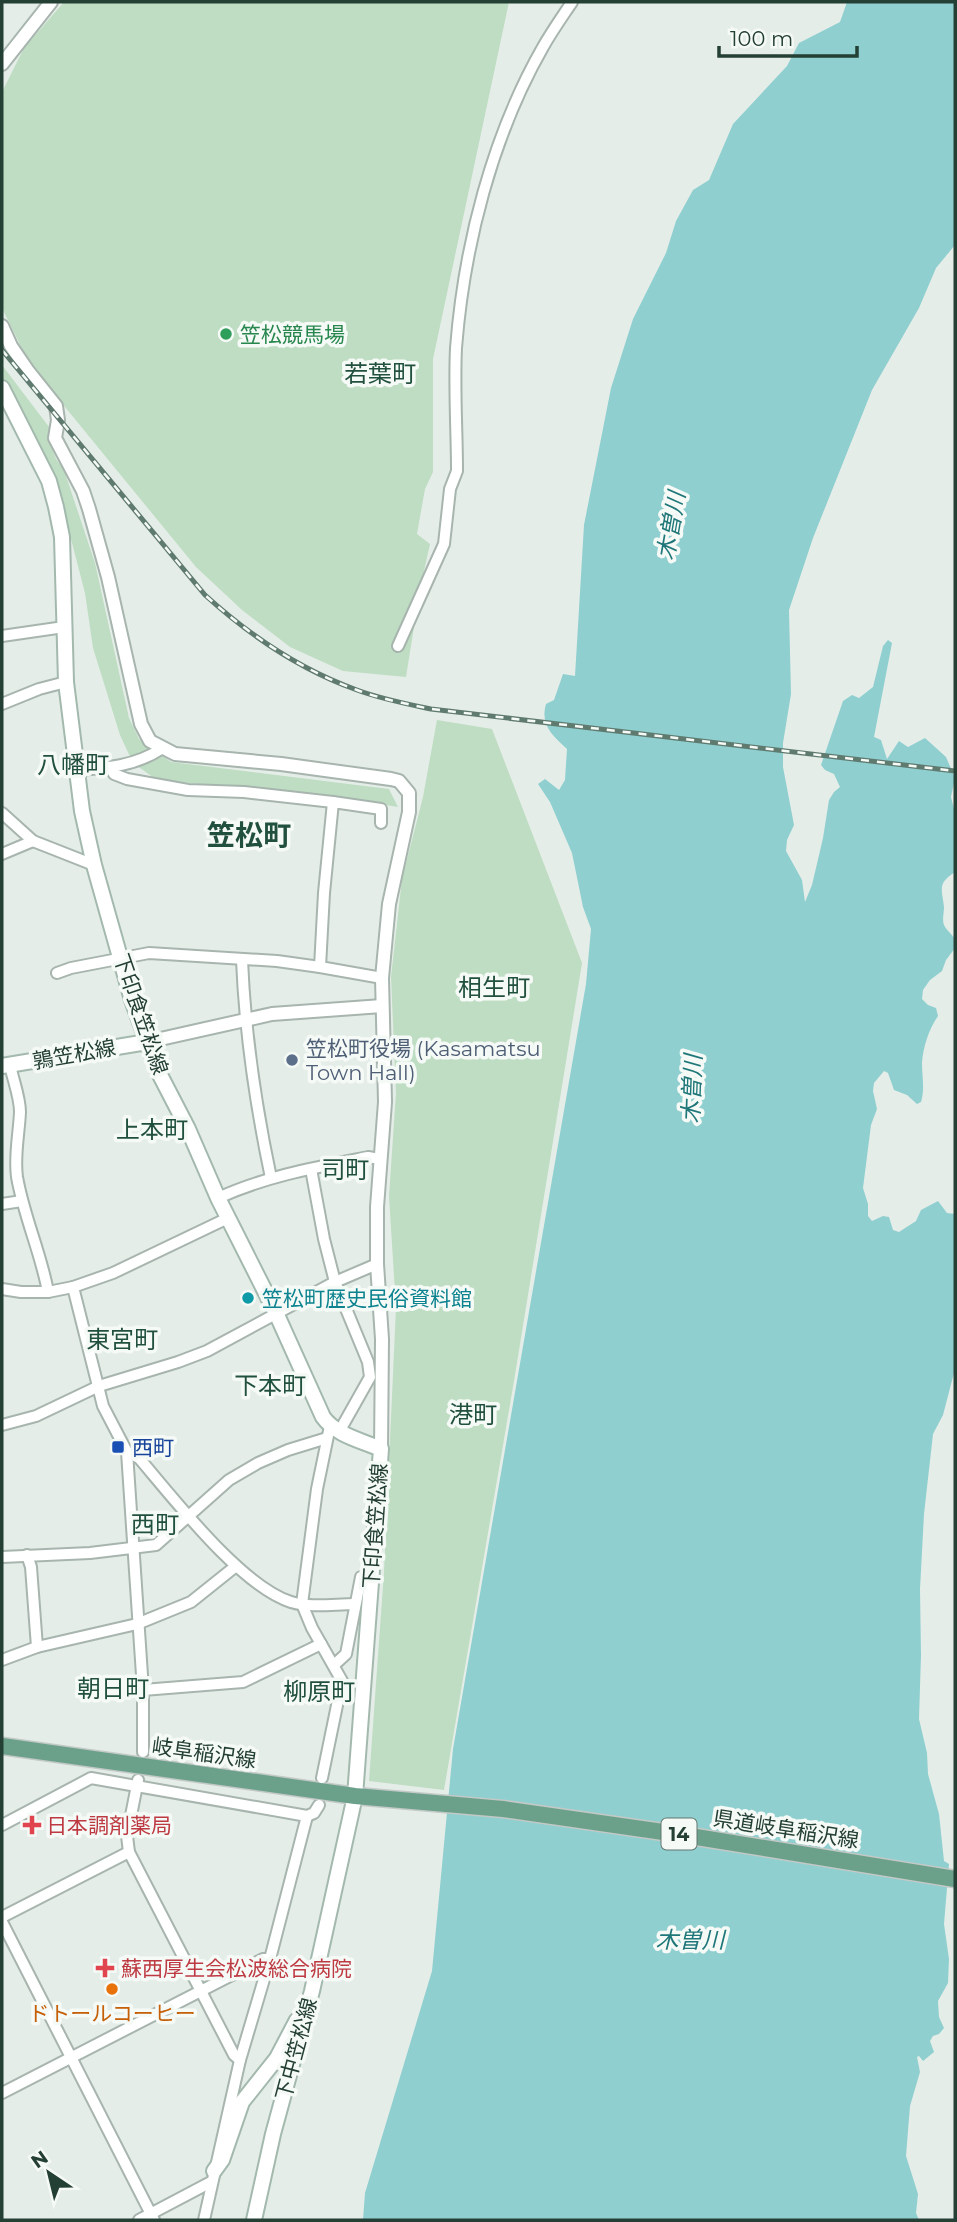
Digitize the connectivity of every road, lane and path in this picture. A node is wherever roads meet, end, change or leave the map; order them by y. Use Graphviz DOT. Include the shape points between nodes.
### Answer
graph roads {
  1 [pos="51,2"];
  2 [pos="572,2"];
  3 [pos="2,64"];
  4 [pos="2,326"];
  5 [pos="2,388"];
  6 [pos="64,627"];
  7 [pos="2,636"];
  8 [pos="398,646"];
  9 [pos="66,682"];
  10 [pos="2,704"];
  11 [pos="161,748"];
  12 [pos="110,768"];
  13 [pos="77,770"];
  14 [pos="333,802"];
  15 [pos="2,813"];
  16 [pos="381,823"];
  17 [pos="33,841"];
  18 [pos="2,855"];
  19 [pos="94,865"];
  20 [pos="121,957"];
  21 [pos="242,960"];
  22 [pos="320,967"];
  23 [pos="57,972"];
  24 [pos="382,978"];
  25 [pos="382,1006"];
  26 [pos="247,1019"];
  27 [pos="147,1042"];
  28 [pos="6,1065"];
  29 [pos="380,1159"];
  30 [pos="311,1168"];
  31 [pos="271,1178"];
  32 [pos="218,1198"];
  33 [pos="22,1200"];
  34 [pos="2,1204"];
  35 [pos="228,1218"];
  36 [pos="377,1264"];
  37 [pos="335,1282"];
  38 [pos="73,1287"];
  39 [pos="2,1289"];
  40 [pos="48,1292"];
  41 [pos="277,1315"];
  42 [pos="99,1386"];
  43 [pos="2,1425"];
  44 [pos="332,1432"];
  45 [pos="381,1448"];
  46 [pos="127,1452"];
  47 [pos="188,1515"];
  48 [pos="134,1549"];
  49 [pos="27,1555"];
  50 [pos="2,1557"];
  51 [pos="236,1566"];
  52 [pos="371,1575"];
  53 [pos="302,1604"];
  54 [pos="355,1604"];
  55 [pos="137,1624"];
  56 [pos="321,1644"];
  57 [pos="37,1647"];
  58 [pos="2,1660"];
  59 [pos="334,1665"];
  60 [pos="143,1690"];
  61 [pos="2,1746"];
  62 [pos="143,1752"];
  63 [pos="322,1778"];
  64 [pos="138,1784"];
  65 [pos="355,1796"];
  66 [pos="401,1802"];
  67 [pos="319,1805"];
  68 [pos="307,1816"];
  69 [pos="2,1825"];
  70 [pos="129,1852"];
  71 [pos="955,1879"];
  72 [pos="2,1917"];
  73 [pos="2,1922"];
  74 [pos="270,1959"];
  75 [pos="202,1991"];
  76 [pos="312,1991"];
  77 [pos="71,2058"];
  78 [pos="240,2060"];
  79 [pos="2,2093"];
  80 [pos="212,2177"];
  81 [pos="153,2217"];
  82 [pos="139,2220"];
  83 [pos="204,2220"];
  84 [pos="254,2220"];
  1 -- 3 [label="street"];
  2 -- 8 [label="street" via="521,92 473,230 456,350 457,471 450,489 444,544"];
  4 -- 11 [label="street" via="11,346 56,406 55,438 89,509 141,724 150,741"];
  5 -- 6 [label="main road, 下印食笠松線" via="49,481 56,507 62,537"];
  6 -- 7 [label="street"];
  6 -- 9 [label="main road, 下印食笠松線"];
  9 -- 10 [label="street"];
  9 -- 13 [label="main road, 下印食笠松線"];
  11 -- 12 [label="street" via="136,762"];
  11 -- 24 [label="street" via="187,757 281,764 391,779 405,786 410,793 409,812 389,904"];
  12 -- 13 [label="street"];
  12 -- 14 [label="street" via="127,779 188,789"];
  13 -- 19 [label="main road, 下印食笠松線"];
  14 -- 16 [label="street" via="380,809"];
  14 -- 22 [label="street"];
  15 -- 17 [label="street"];
  17 -- 18 [label="street"];
  17 -- 19 [label="street"];
  19 -- 20 [label="main road, 下印食笠松線"];
  20 -- 21 [label="street" via="149,953"];
  20 -- 23 [label="street"];
  20 -- 27 [label="main road, 下印食笠松線"];
  21 -- 22 [label="street"];
  21 -- 26 [label="street"];
  22 -- 24 [label="street"];
  24 -- 25 [label="street"];
  25 -- 26 [label="street"];
  25 -- 29 [label="street" via="385,1102"];
  26 -- 27 [label="street"];
  26 -- 31 [label="street"];
  27 -- 28 [label="main road, 鶉笠松線"];
  27 -- 32 [label="main road, 下印食笠松線"];
  28 -- 33 [label="street" via="20,1110 17,1174"];
  29 -- 30 [label="street" via="368,1157"];
  29 -- 36 [label="street"];
  30 -- 31 [label="street"];
  30 -- 37 [label="street"];
  31 -- 32 [label="street"];
  32 -- 35 [label="main road, 下印食笠松線"];
  33 -- 34 [label="street"];
  33 -- 40 [label="street"];
  35 -- 38 [label="street"];
  35 -- 41 [label="main road, 下印食笠松線"];
  36 -- 37 [label="street"];
  36 -- 45 [label="street"];
  37 -- 41 [label="street"];
  37 -- 44 [label="street" via="370,1377"];
  38 -- 40 [label="street"];
  38 -- 42 [label="street"];
  39 -- 40 [label="street"];
  41 -- 42 [label="street" via="207,1351"];
  41 -- 44 [label="main road, 下印食笠松線"];
  42 -- 43 [label="street" via="36,1416"];
  42 -- 46 [label="street" via="103,1406"];
  44 -- 45 [label="main road, 下印食笠松線"];
  44 -- 47 [label="street" via="258,1463 229,1480"];
  44 -- 53 [label="street" via="317,1489"];
  45 -- 52 [label="main road, 下印食笠松線"];
  46 -- 47 [label="street" via="139,1458"];
  46 -- 48 [label="street"];
  47 -- 48 [label="street" via="156,1545"];
  47 -- 51 [label="street"];
  48 -- 49 [label="street"];
  48 -- 55 [label="street"];
  49 -- 50 [label="street"];
  49 -- 57 [label="street"];
  51 -- 53 [label="street" via="288,1601"];
  51 -- 55 [label="street" via="191,1602"];
  52 -- 54 [label="street" via="360,1577"];
  52 -- 65 [label="main road, 下印食笠松線"];
  53 -- 54 [label="street"];
  53 -- 56 [label="street"];
  54 -- 59 [label="street" via="346,1654"];
  55 -- 57 [label="street"];
  55 -- 60 [label="street"];
  56 -- 59 [label="street"];
  56 -- 60 [label="street" via="243,1682"];
  57 -- 58 [label="street"];
  59 -- 63 [label="street" via="342,1681"];
  60 -- 62 [label="street"];
  61 -- 65 [label="main road, 岐阜稲沢線 / 14"];
  64 -- 68 [label="street"];
  64 -- 69 [label="street" via="91,1778"];
  64 -- 70 [label="street" via="127,1836"];
  65 -- 66 [label="main road, 岐阜稲沢線 / 14"];
  65 -- 76 [label="main road, 下中笠松線"];
  66 -- 71 [label="main road, 県道岐阜稲沢線 / 14" via="503,1809"];
  67 -- 68 [label="street"];
  68 -- 74 [label="street"];
  70 -- 72 [label="street"];
  70 -- 75 [label="street"];
  73 -- 77 [label="street"];
  74 -- 75 [label="street"];
  74 -- 78 [label="street"];
  75 -- 77 [label="street"];
  75 -- 78 [label="street"];
  76 -- 80 [label="main road" via="277,2058 242,2102"];
  76 -- 84 [label="main road, 下中笠松線"];
  77 -- 79 [label="street"];
  77 -- 81 [label="street"];
  78 -- 80 [label="street"];
  80 -- 81 [label="street"];
  80 -- 83 [label="street"];
  81 -- 82 [label="street"];
}
